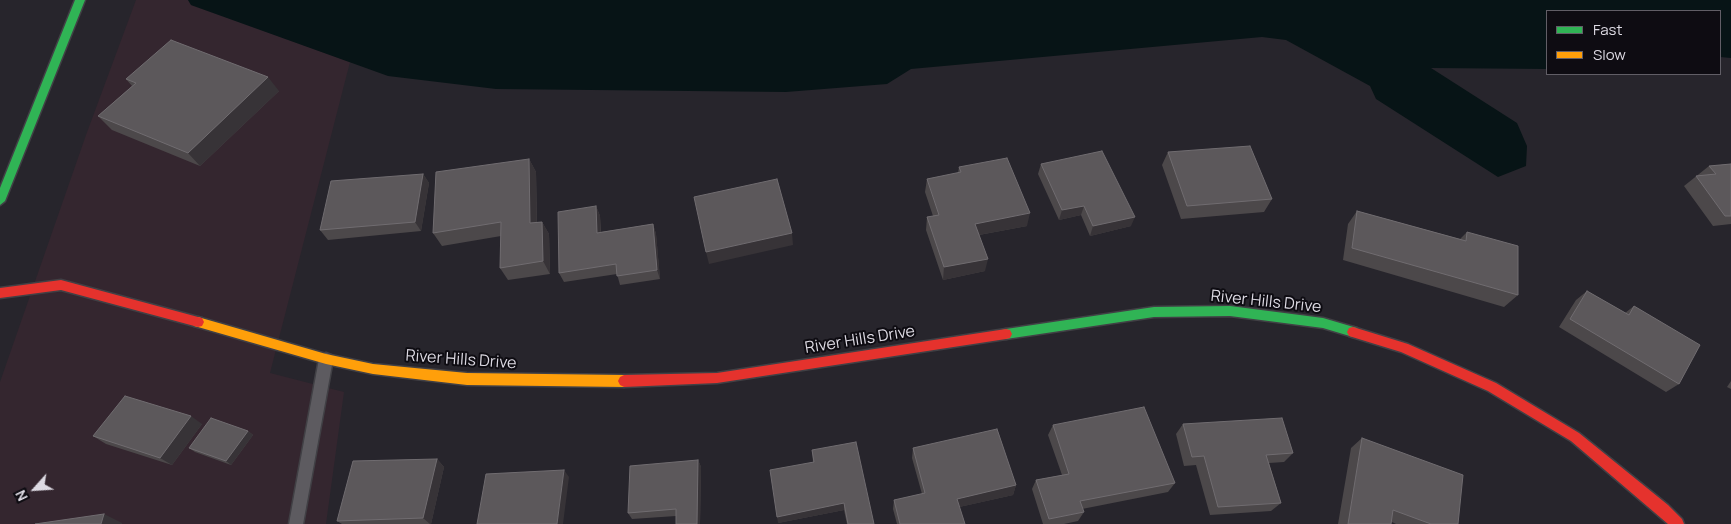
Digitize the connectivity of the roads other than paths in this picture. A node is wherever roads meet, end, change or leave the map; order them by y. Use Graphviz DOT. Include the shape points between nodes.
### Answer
graph roads {
  1 [pos="79,1"];
  2 [pos="0,201"];
  3 [pos="0,292"];
  4 [pos="326,359"];
  5 [pos="296,524"];
  6 [pos="1678,524"];
  1 -- 2 [label="street"];
  3 -- 4 [label="street, River Hills Drive" via="61,285"];
  4 -- 5 [label="lane"];
  4 -- 6 [label="street, River Hills Drive" via="373,369 467,379 610,382 717,378 1154,312 1230,311 1323,323 1404,348 1492,387 1575,437"];
}
